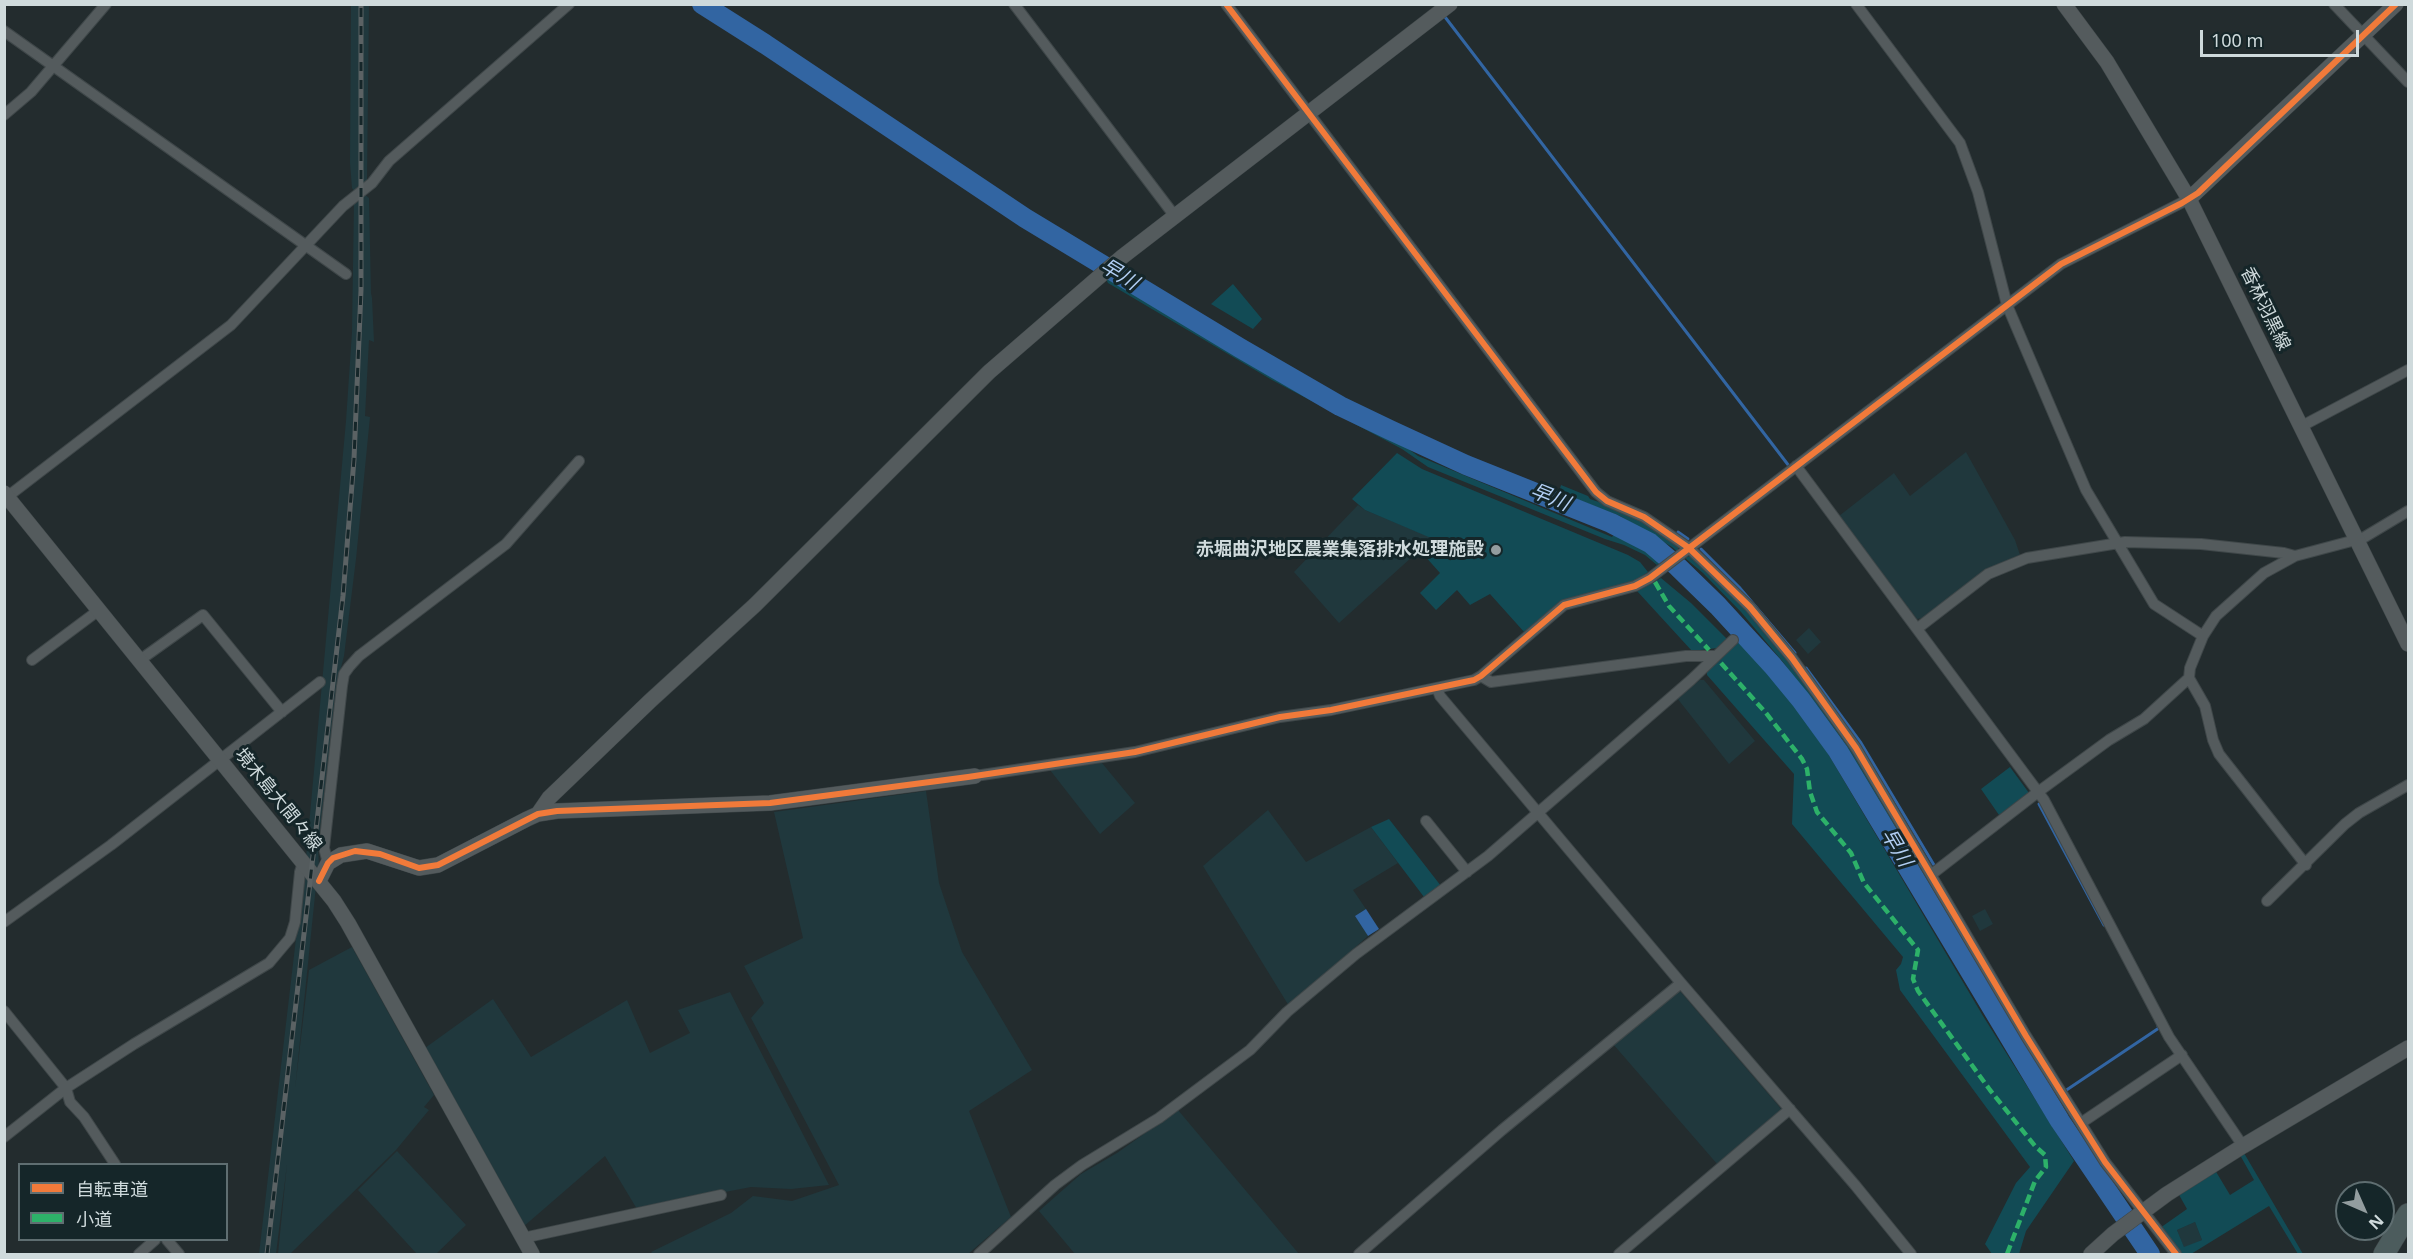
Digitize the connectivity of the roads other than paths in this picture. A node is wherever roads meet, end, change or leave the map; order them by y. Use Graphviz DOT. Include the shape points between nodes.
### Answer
graph roads {
  1 [pos="106,4"];
  2 [pos="569,4"];
  3 [pos="1014,4"];
  4 [pos="1226,4"];
  5 [pos="1450,4"];
  6 [pos="1856,4"];
  7 [pos="2064,4"];
  8 [pos="2334,4"];
  9 [pos="2396,4"];
  10 [pos="4,31"];
  11 [pos="2364,35"];
  12 [pos="52,66"];
  13 [pos="2409,82"];
  14 [pos="1309,112"];
  15 [pos="4,114"];
  16 [pos="2189,199"];
  17 [pos="1174,215"];
  18 [pos="306,245"];
  19 [pos="346,274"];
  20 [pos="2007,305"];
  21 [pos="2409,370"];
  22 [pos="2300,427"];
  23 [pos="579,460"];
  24 [pos="1796,466"];
  25 [pos="5,496"];
  26 [pos="2409,511"];
  27 [pos="2357,541"];
  28 [pos="2117,542"];
  29 [pos="1687,550"];
  30 [pos="2295,556"];
  31 [pos="99,610"];
  32 [pos="1918,628"];
  33 [pos="2203,636"];
  34 [pos="1733,640"];
  35 [pos="2409,644"];
  36 [pos="1715,656"];
  37 [pos="32,660"];
  38 [pos="140,660"];
  39 [pos="1481,676"];
  40 [pos="2189,678"];
  41 [pos="320,682"];
  42 [pos="1437,688"];
  43 [pos="282,712"];
  44 [pos="220,759"];
  45 [pos="975,776"];
  46 [pos="2409,785"];
  47 [pos="2038,792"];
  48 [pos="1538,811"];
  49 [pos="538,814"];
  50 [pos="1426,821"];
  51 [pos="303,863"];
  52 [pos="328,863"];
  53 [pos="2306,865"];
  54 [pos="1467,872"];
  55 [pos="1932,874"];
  56 [pos="319,881"];
  57 [pos="2267,901"];
  58 [pos="4,922"];
  59 [pos="1681,983"];
  60 [pos="4,1011"];
  61 [pos="2409,1048"];
  62 [pos="2182,1055"];
  63 [pos="66,1088"];
  64 [pos="1790,1109"];
  65 [pos="2081,1123"];
  66 [pos="4,1137"];
  67 [pos="2243,1146"];
  68 [pos="114,1163"];
  69 [pos="721,1196"];
  70 [pos="2141,1213"];
  71 [pos="2409,1214"];
  72 [pos="523,1238"];
  73 [pos="153,1241"];
  74 [pos="169,1241"];
  75 [pos="139,1254"];
  76 [pos="179,1254"];
  77 [pos="532,1254"];
  78 [pos="979,1254"];
  79 [pos="1359,1254"];
  80 [pos="1619,1254"];
  81 [pos="1911,1254"];
  82 [pos="2091,1254"];
  83 [pos="2176,1254"];
  84 [pos="2384,1254"];
  1 -- 12 [label="street"];
  2 -- 18 [label="street" via="389,161 372,183 352,197"];
  3 -- 17 [label="street"];
  4 -- 14 [label="street"];
  5 -- 14 [label="street"];
  6 -- 20 [label="street" via="1960,143 1978,192"];
  7 -- 16 [label="street, 香林羽黒線" via="2108,62"];
  8 -- 11 [label="street"];
  9 -- 11 [label="street"];
  10 -- 12 [label="street"];
  11 -- 13 [label="street"];
  11 -- 16 [label="street"];
  12 -- 15 [label="street" via="31,92"];
  12 -- 18 [label="street"];
  14 -- 17 [label="street"];
  14 -- 29 [label="street" via="1596,492 1644,517"];
  16 -- 20 [label="street" via="2061,264"];
  16 -- 22 [label="street, 香林羽黒線"];
  17 -- 49 [label="street" via="989,372 755,604 549,798"];
  18 -- 19 [label="street"];
  18 -- 25 [label="street" via="225,330"];
  20 -- 24 [label="street"];
  20 -- 28 [label="street" via="2076,471"];
  21 -- 22 [label="street"];
  22 -- 27 [label="street, 香林羽黒線"];
  23 -- 52 [label="street" via="506,544 360,656 344,674 324,848"];
  24 -- 29 [label="street"];
  24 -- 32 [label="street"];
  25 -- 31 [label="street, 境木島大間々線"];
  26 -- 27 [label="street"];
  27 -- 30 [label="street"];
  27 -- 35 [label="street, 香林羽黒線"];
  28 -- 30 [label="street" via="2201,544"];
  28 -- 32 [label="street" via="2027,558 2002,567"];
  28 -- 33 [label="street" via="2154,604"];
  29 -- 39 [label="street" via="1635,586 1564,605"];
  29 -- 55 [label="street" via="1750,607 1792,658 1856,748"];
  30 -- 33 [label="street" via="2249,585 2216,616"];
  31 -- 37 [label="street"];
  31 -- 38 [label="street, 境木島大間々線"];
  32 -- 47 [label="street"];
  33 -- 40 [label="street"];
  34 -- 36 [label="street"];
  36 -- 39 [label="street" via="1686,656 1491,682"];
  36 -- 48 [label="street"];
  38 -- 43 [label="street" via="203,615"];
  38 -- 44 [label="street, 境木島大間々線"];
  39 -- 42 [label="street"];
  40 -- 47 [label="street" via="2144,719"];
  40 -- 53 [label="street" via="2205,706 2219,754"];
  41 -- 43 [label="street"];
  42 -- 45 [label="street" via="1280,717 1136,752"];
  42 -- 48 [label="street"];
  43 -- 44 [label="street"];
  44 -- 51 [label="street, 境木島大間々線"];
  44 -- 58 [label="street"];
  45 -- 49 [label="street" via="770,803"];
  46 -- 53 [label="street" via="2359,813"];
  47 -- 55 [label="street"];
  47 -- 62 [label="street"];
  48 -- 54 [label="street"];
  48 -- 59 [label="street"];
  49 -- 52 [label="street" via="438,865 419,868 367,851 341,855"];
  50 -- 54 [label="street"];
  51 -- 56 [label="street, 境木島大間々線"];
  51 -- 63 [label="street" via="290,938 269,963"];
  52 -- 56 [label="street"];
  53 -- 57 [label="street"];
  54 -- 78 [label="street" via="1356,954 1238,1060 1179,1104 1055,1185"];
  55 -- 65 [label="street"];
  56 -- 72 [label="street, 境木島大間々線" via="348,923"];
  59 -- 64 [label="street"];
  59 -- 79 [label="street"];
  60 -- 63 [label="street"];
  61 -- 67 [label="street"];
  62 -- 65 [label="street"];
  62 -- 67 [label="street"];
  63 -- 66 [label="street"];
  63 -- 68 [label="street" via="70,1102"];
  64 -- 80 [label="street"];
  64 -- 81 [label="street"];
  65 -- 70 [label="street"];
  67 -- 70 [label="street"];
  69 -- 72 [label="street"];
  70 -- 82 [label="street"];
  70 -- 83 [label="street"];
  71 -- 84 [label="highway"];
  72 -- 77 [label="street, 境木島大間々線"];
  73 -- 75 [label="street"];
  74 -- 76 [label="street"];
}
